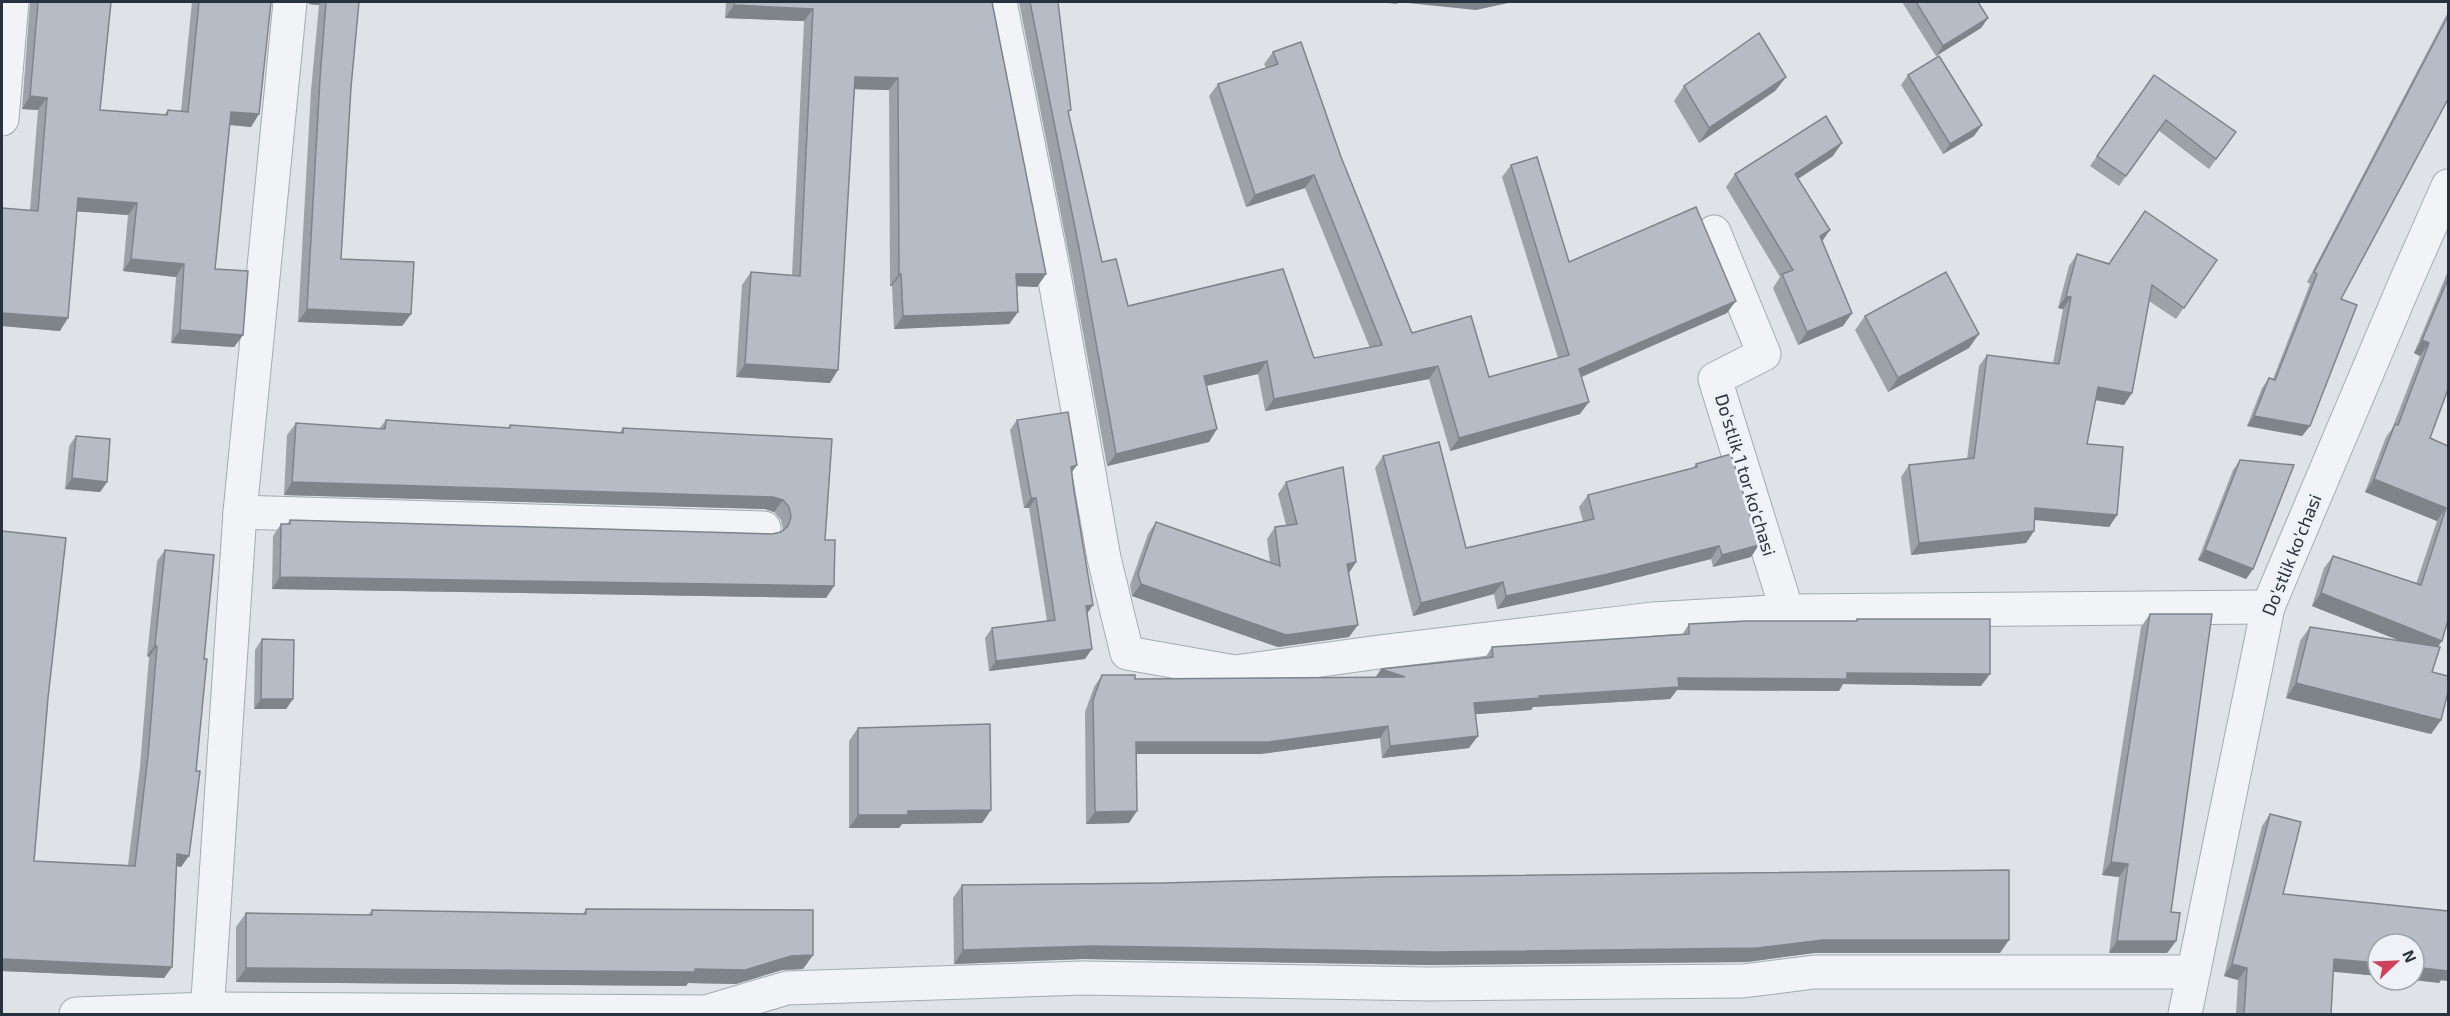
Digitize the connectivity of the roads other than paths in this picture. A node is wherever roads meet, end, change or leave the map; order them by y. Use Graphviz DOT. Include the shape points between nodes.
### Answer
graph roads {
  1 [pos="12,2"];
  2 [pos="290,2"];
  3 [pos="1000,2"];
  4 [pos="2,118"];
  5 [pos="2448,186"];
  6 [pos="1714,232"];
  7 [pos="240,512"];
  8 [pos="764,528"];
  9 [pos="2268,607"];
  10 [pos="1787,611"];
  11 [pos="2193,972"];
  12 [pos="207,1012"];
  13 [pos="76,1014"];
  14 [pos="2185,1014"];
  1 -- 4 [label="street"];
  2 -- 7 [label="street"];
  3 -- 10 [label="street" via="1053,268 1104,558 1127,653 1234,672 1653,618"];
  5 -- 9 [label="street, Do'stlik ko'chasi"];
  6 -- 10 [label="street, Do'stlik 1 tor ko'chasi" via="1764,354 1715,379"];
  7 -- 8 [label="street"];
  7 -- 12 [label="street"];
  9 -- 10 [label="street"];
  9 -- 11 [label="street, Do'stlik ko'chasi"];
  11 -- 12 [label="street" via="1814,972 1743,981 1428,984 1083,978 788,988 706,1012"];
  11 -- 14 [label="street, Do'stlik ko'chasi"];
  12 -- 13 [label="street"];
}
